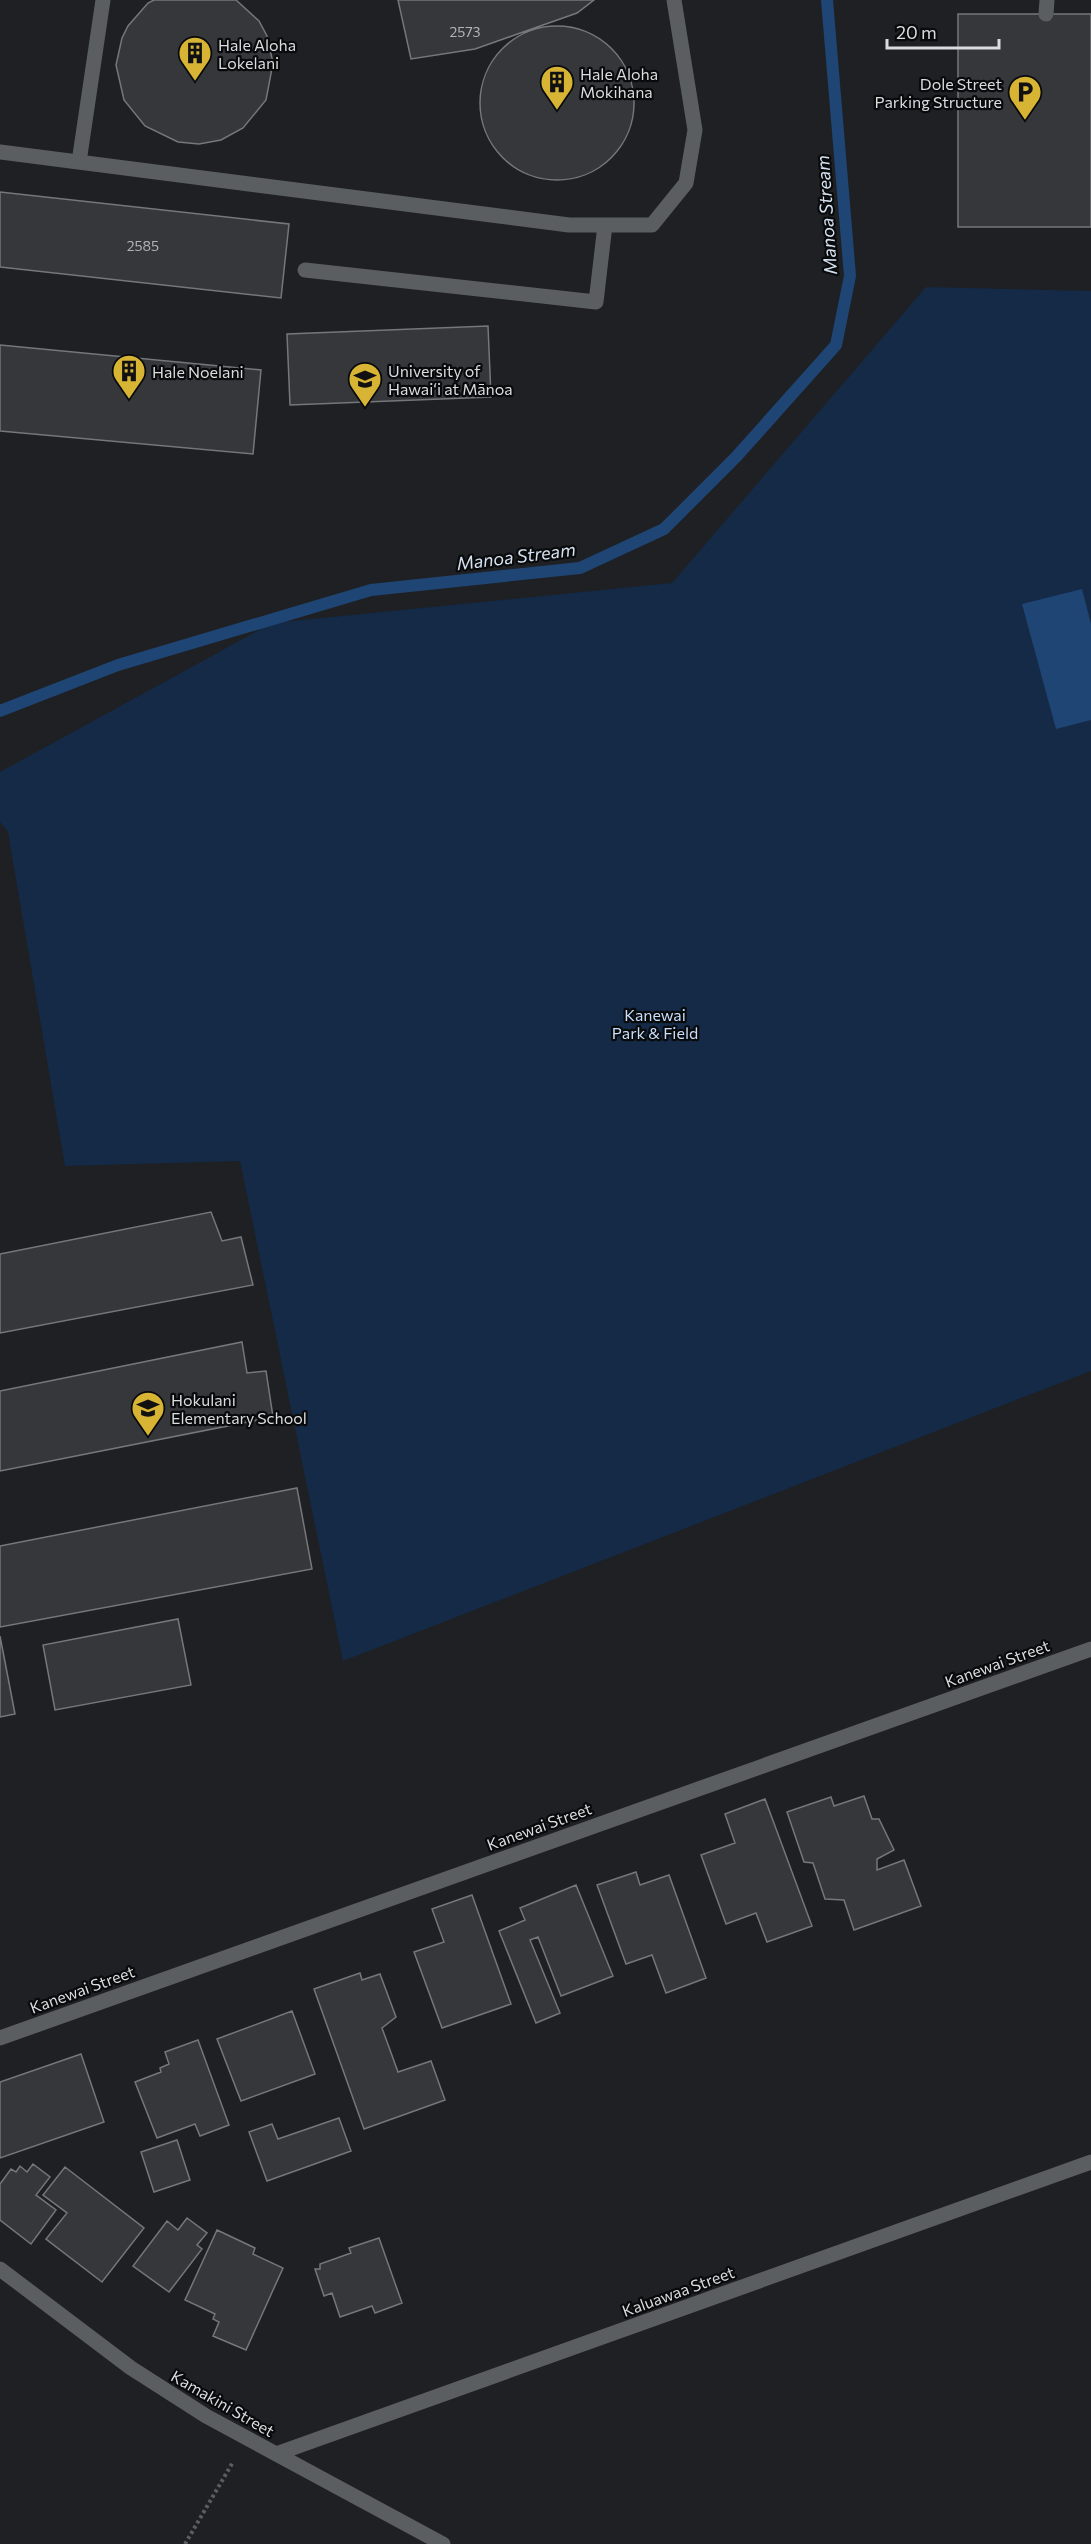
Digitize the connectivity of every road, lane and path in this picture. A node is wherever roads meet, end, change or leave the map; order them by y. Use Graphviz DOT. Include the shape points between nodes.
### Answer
graph roads {
  1 [pos="103,0"];
  2 [pos="674,0"];
  3 [pos="0,152"];
  4 [pos="79,162"];
  5 [pos="605,225"];
  6 [pos="305,270"];
  7 [pos="1091,1649"];
  8 [pos="0,2038"];
  9 [pos="1091,2162"];
  10 [pos="0,2269"];
  11 [pos="246,2439"];
  12 [pos="276,2454"];
  13 [pos="185,2544"];
  14 [pos="443,2544"];
  1 -- 4 [label="street"];
  2 -- 5 [label="street" via="695,130 686,183 652,225"];
  3 -- 4 [label="street"];
  4 -- 5 [label="street" via="569,225"];
  5 -- 6 [label="street" via="596,302"];
  7 -- 8 [label="street, Kanewai Street"];
  9 -- 12 [label="street, Kaluawaa Street"];
  10 -- 11 [label="street, Kamakini Street" via="131,2368"];
  11 -- 12 [label="street, Kamakini Street"];
  11 -- 13 [label="path"];
  12 -- 14 [label="street, Kamakini Street"];
}
